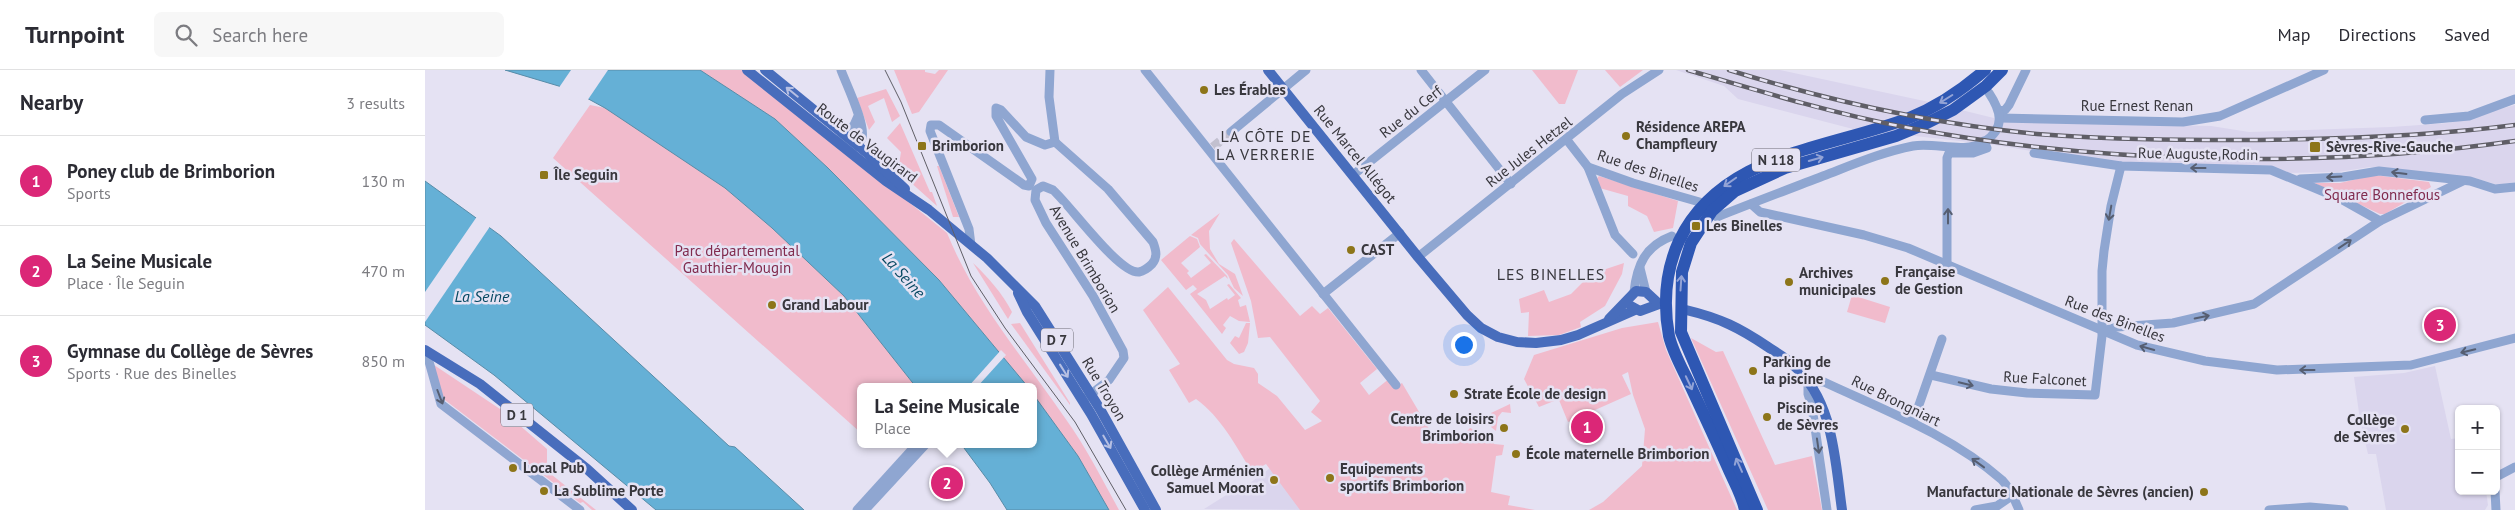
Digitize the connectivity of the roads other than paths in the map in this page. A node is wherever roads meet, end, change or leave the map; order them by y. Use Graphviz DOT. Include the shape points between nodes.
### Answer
graph roads {
  1 [pos="747,70"];
  2 [pos="765,70"];
  3 [pos="841,70"];
  4 [pos="1050,70"];
  5 [pos="1145,70"];
  6 [pos="1268,70"];
  7 [pos="1307,70"];
  8 [pos="1421,70"];
  9 [pos="1485,70"];
  10 [pos="1659,70"];
  11 [pos="1985,70"];
  12 [pos="2002,70"];
  13 [pos="2026,70"];
  14 [pos="2325,70"];
  15 [pos="1284,89"];
  16 [pos="1989,93"];
  17 [pos="2515,99"];
  18 [pos="1446,101"];
  19 [pos="2000,114"];
  20 [pos="856,120"];
  21 [pos="2425,120"];
  22 [pos="1231,132"];
  23 [pos="844,133"];
  24 [pos="1567,140"];
  25 [pos="1055,142"];
  26 [pos="1984,142"];
  27 [pos="857,145"];
  28 [pos="844,146"];
  29 [pos="1211,149"];
  30 [pos="2034,153"];
  31 [pos="1201,156"];
  32 [pos="2121,166"];
  33 [pos="1588,167"];
  34 [pos="1353,175"];
  35 [pos="2433,177"];
  36 [pos="2297,180"];
  37 [pos="2463,180"];
  38 [pos="1511,184"];
  39 [pos="2515,187"];
  40 [pos="2436,193"];
  41 [pos="912,197"];
  42 [pos="1751,204"];
  43 [pos="1732,211"];
  44 [pos="1717,217"];
  45 [pos="2381,221"];
  46 [pos="1400,233"];
  47 [pos="1672,236"];
  48 [pos="971,245"];
  49 [pos="1633,254"];
  50 [pos="1418,257"];
  51 [pos="1947,264"];
  52 [pos="1641,268"];
  53 [pos="1323,294"];
  54 [pos="1632,295"];
  55 [pos="1648,295"];
  56 [pos="1635,310"];
  57 [pos="1686,310"];
  58 [pos="1605,323"];
  59 [pos="2102,331"];
  60 [pos="1675,335"];
  61 [pos="2515,338"];
  62 [pos="1942,339"];
  63 [pos="425,351"];
  64 [pos="1931,375"];
  65 [pos="1808,381"];
  66 [pos="1396,385"];
  67 [pos="1087,397"];
  68 [pos="1913,422"];
  69 [pos="913,448"];
  70 [pos="921,448"];
  71 [pos="2515,467"];
  72 [pos="2500,475"];
  73 [pos="2495,495"];
  74 [pos="2013,496"];
  75 [pos="2273,509"];
  76 [pos="580,510"];
  77 [pos="632,510"];
  78 [pos="857,510"];
  79 [pos="865,510"];
  80 [pos="1145,510"];
  81 [pos="1156,510"];
  82 [pos="1745,510"];
  83 [pos="1757,510"];
  84 [pos="1827,510"];
  85 [pos="1842,510"];
  86 [pos="1975,510"];
  87 [pos="2019,510"];
  88 [pos="2269,510"];
  89 [pos="2344,510"];
  90 [pos="2497,510"];
  1 -- 28 [label="main road, Route de Vaugirard / D 7"];
  23 -- 2 [label="main road, Route de Vaugirard / D 7, one-way"];
  3 -- 20 [label="street"];
  4 -- 25 [label="street" via="1049,97"];
  5 -- 29 [label="street"];
  6 -- 15 [label="main road, Rue Marcel Allégot"];
  7 -- 15 [label="street"];
  8 -- 18 [label="street"];
  9 -- 18 [label="street, Rue du Cerf"];
  10 -- 24 [label="street, Rue Jules Hetzel" via="1622,94"];
  11 -- 60 [label="highway, N 118, one-way" via="1967,86 1910,118 1750,169 1703,204 1687,224 1671,258 1666,281 1665,303"];
  60 -- 12 [label="highway, N 118, one-way" via="1682,272 1691,243 1713,211 1735,191 1785,168 1896,136 1925,124 1953,110"];
  13 -- 19 [label="street" via="2009,105"];
  14 -- 19 [label="street, Rue Ernest Renan" via="2208,120 2183,122"];
  15 -- 22 [label="street"];
  15 -- 34 [label="main road, Rue Marcel Allégot"];
  16 -- 19 [label="street"];
  17 -- 21 [label="street" via="2469,116"];
  18 -- 34 [label="street, Rue du Cerf"];
  18 -- 38 [label="street"];
  19 -- 26 [label="street" via="1995,130"];
  20 -- 23 [label="street"];
  20 -- 27 [label="street" via="862,130 862,139"];
  23 -- 27 [label="main road, Route de Vaugirard / D 7"];
  23 -- 28 [label="street" via="840,139"];
  24 -- 33 [label="street, Rue des Binelles"];
  24 -- 38 [label="street, Rue Jules Hetzel"];
  25 -- 48 [label="street" via="1045,145 1027,137 996,108 996,116 1032,180 1029,186 939,124 931,125 929,131 969,229"];
  25 -- 67 [label="street, Avenue Brimborion" via="1108,189 1153,242 1156,250 1154,260 1145,269 1139,272 1129,269 1112,256 1053,190 1043,186 1036,190 1035,200 1040,211 1123,351 1124,358 1118,369"];
  26 -- 42 [label="street" via="1962,146 1912,146 1859,162"];
  51 -- 26 [label="street, one-way" via="1947,158 1949,153 1982,151 1987,148"];
  27 -- 28 [label="street"];
  27 -- 41 [label="main road, Route de Vaugirard / D 7" via="894,176"];
  28 -- 41 [label="main road, Route de Vaugirard / D 7"];
  29 -- 31 [label="street"];
  29 -- 53 [label="street"];
  30 -- 32 [label="street, Rue Auguste Rodin"];
  36 -- 32 [label="street, Rue Auguste Rodin, one-way" via="2265,169"];
  32 -- 59 [label="street, one-way" via="2104,251"];
  33 -- 43 [label="street, Rue des Binelles" via="1651,189"];
  33 -- 49 [label="street" via="1615,235"];
  34 -- 46 [label="main road, Rue Marcel Allégot"];
  35 -- 36 [label="street, one-way" via="2370,171 2343,177"];
  35 -- 37 [label="street"];
  35 -- 40 [label="street"];
  36 -- 45 [label="street, Rue Auguste Rodin"];
  37 -- 39 [label="street" via="2495,189"];
  37 -- 40 [label="street"];
  38 -- 50 [label="street, Rue Jules Hetzel"];
  40 -- 45 [label="street"];
  41 -- 48 [label="main road, Rue Troyon / D 7"];
  42 -- 43 [label="street"];
  42 -- 51 [label="street, Rue des Binelles" via="1760,212 1863,235"];
  43 -- 44 [label="street"];
  59 -- 45 [label="street, one-way" via="2173,323 2255,304"];
  46 -- 50 [label="main road, Rue Marcel Allégot"];
  46 -- 53 [label="street"];
  47 -- 52 [label="street" via="1651,247"];
  48 -- 67 [label="main road, Rue Troyon / D 7" via="1017,290 1027,312"];
  50 -- 58 [label="main road, Rue Marcel Allégot" via="1467,315 1498,337 1536,343 1561,340"];
  51 -- 59 [label="street, Rue des Binelles"];
  52 -- 54 [label="street" via="1635,278"];
  52 -- 55 [label="street"];
  53 -- 66 [label="street"];
  54 -- 55 [label="main road" via="1641,290"];
  54 -- 56 [label="main road" via="1631,306"];
  54 -- 58 [label="main road"];
  55 -- 56 [label="main road, Rue Marcel Allégot" via="1659,304"];
  56 -- 58 [label="main road, Rue Marcel Allégot"];
  57 -- 65 [label="main road" via="1735,325 1794,365"];
  61 -- 59 [label="street, Rue des Binelles, one-way" via="2411,365 2277,370 2239,367 2170,354"];
  64 -- 59 [label="street, Rue Falconet, one-way" via="2003,391 2095,394"];
  60 -- 82 [label="highway, N 118, one-way"];
  83 -- 60 [label="highway, N 118, one-way"];
  62 -- 64 [label="street"];
  63 -- 76 [label="street, one-way" via="441,404"];
  63 -- 77 [label="main road, D 1" via="480,384 587,469"];
  64 -- 68 [label="street"];
  65 -- 68 [label="street, Rue Brongniart" via="1824,382"];
  65 -- 84 [label="street, one-way"];
  65 -- 85 [label="main road" via="1827,420"];
  67 -- 80 [label="main road, Rue Troyon / D 7, one-way"];
  67 -- 81 [label="main road, Rue Troyon / D 7"];
  74 -- 68 [label="street, Rue Brongniart, one-way" via="2003,481"];
  69 -- 78 [label="street"];
  70 -- 79 [label="street"];
  71 -- 72 [label="street"];
  73 -- 90 [label="street"];
  74 -- 86 [label="street" via="1997,506"];
  74 -- 87 [label="street, Rue Brongniart"];
  75 -- 88 [label="street"];
  75 -- 89 [label="street" via="2310,507"];
}
